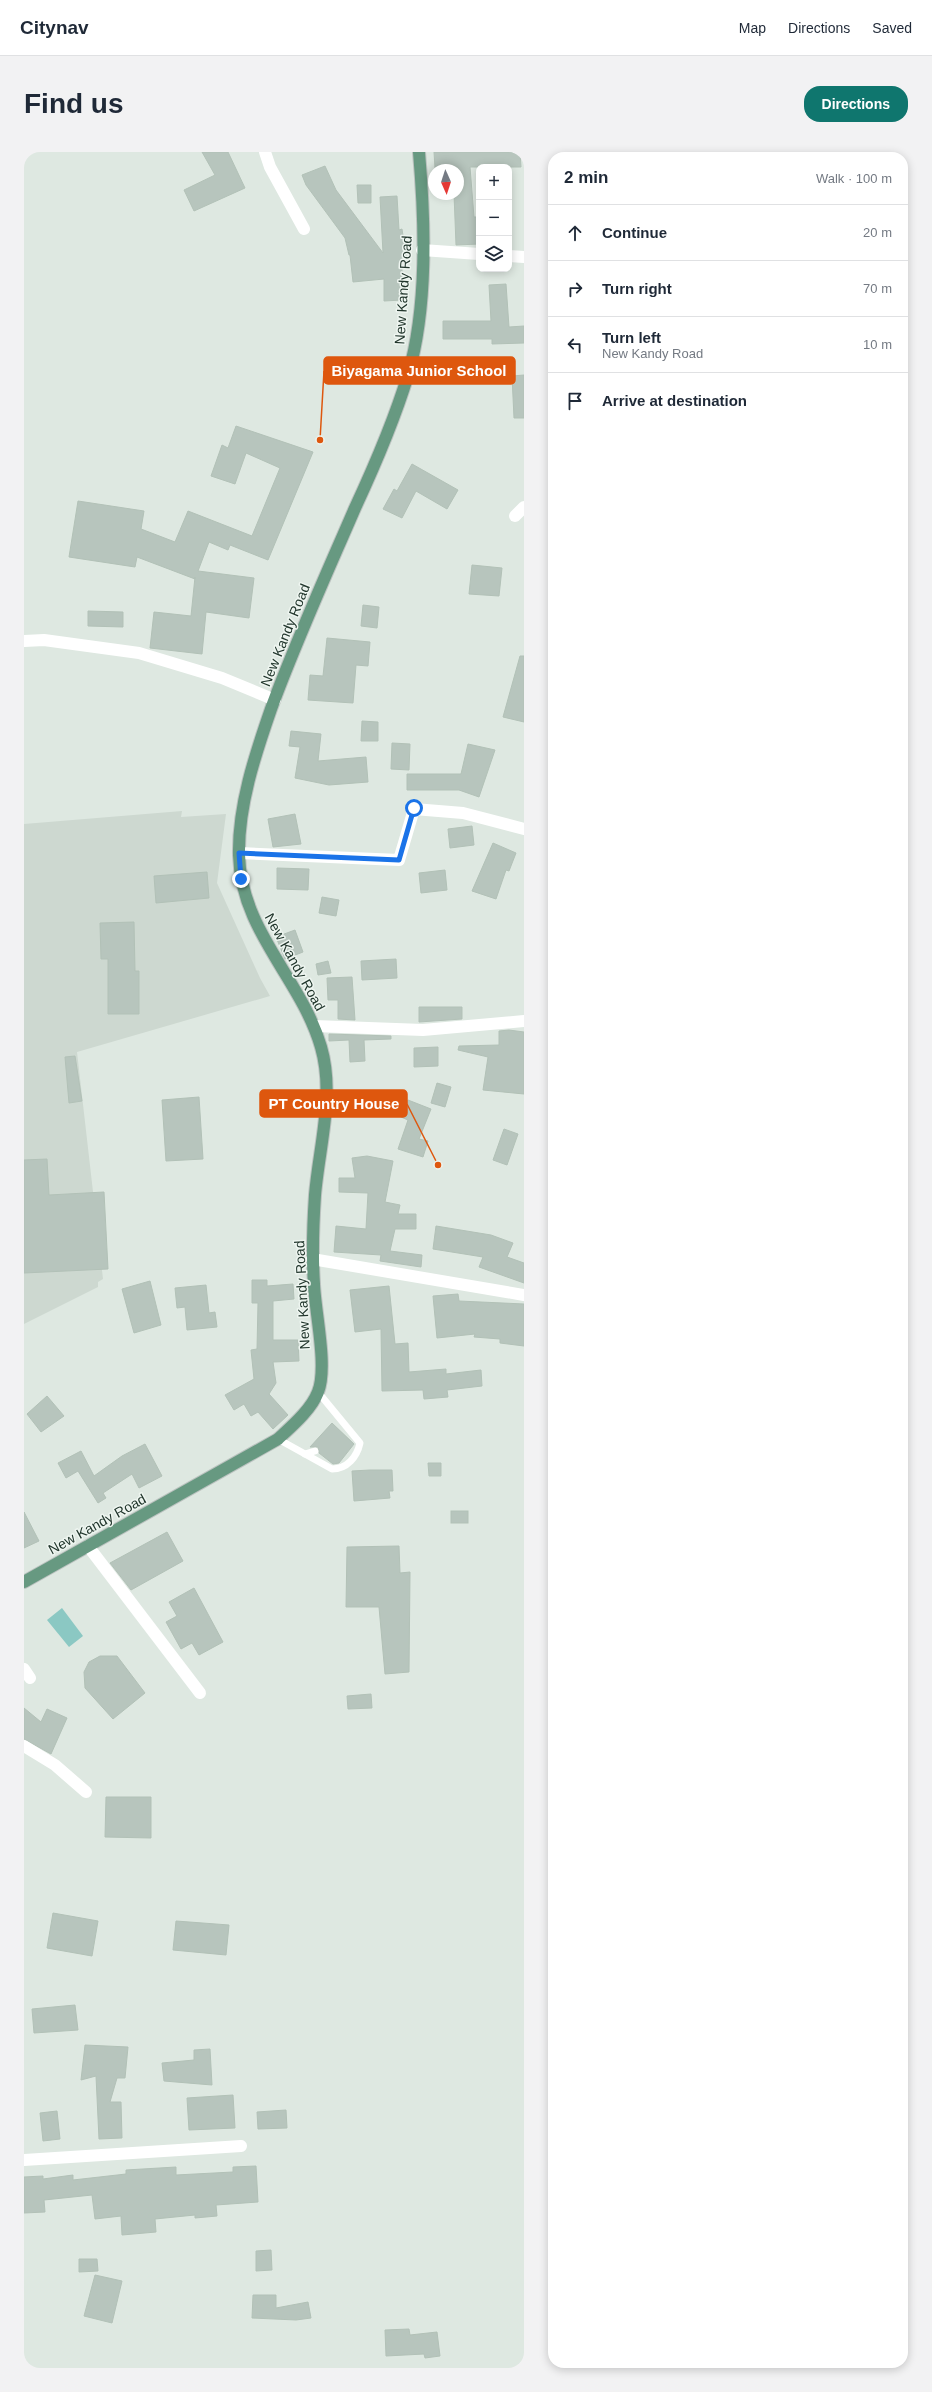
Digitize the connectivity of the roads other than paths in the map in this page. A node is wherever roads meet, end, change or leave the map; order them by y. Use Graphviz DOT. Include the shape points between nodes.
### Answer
graph roads {
  1 [pos="264,152"];
  2 [pos="419,152"];
  3 [pos="304,229"];
  4 [pos="422,250"];
  5 [pos="476,254"];
  6 [pos="512,256"];
  7 [pos="524,257"];
  8 [pos="524,507"];
  9 [pos="515,516"];
  10 [pos="24,641"];
  11 [pos="275,700"];
  12 [pos="524,829"];
  13 [pos="239,853"];
  14 [pos="524,1021"];
  15 [pos="314,1026"];
  16 [pos="312,1259"];
  17 [pos="524,1295"];
  18 [pos="318,1392"];
  19 [pos="339,1417"];
  20 [pos="337,1427"];
  21 [pos="278,1439"];
  22 [pos="316,1451"];
  23 [pos="305,1454"];
  24 [pos="88,1546"];
  25 [pos="24,1582"];
  26 [pos="200,1693"];
  27 [pos="24,1746"];
  28 [pos="86,1792"];
  29 [pos="241,2146"];
  30 [pos="24,2160"];
  1 -- 3 [label="street"];
  2 -- 4 [label="main road, New Kandy Road"];
  4 -- 5 [label="street"];
  4 -- 11 [label="main road, New Kandy Road" via="415,344 402,393 387,436"];
  6 -- 7 [label="street"];
  8 -- 9 [label="street"];
  10 -- 11 [label="street" via="44,640 139,652 222,678"];
  11 -- 13 [label="main road, New Kandy Road" via="248,784"];
  12 -- 13 [label="street" via="463,813 414,808 399,860"];
  13 -- 15 [label="main road, New Kandy Road" via="241,879 253,919"];
  14 -- 15 [label="street" via="423,1030"];
  15 -- 16 [label="main road, New Kandy Road" via="322,1050 327,1095 315,1196"];
  16 -- 17 [label="street"];
  16 -- 18 [label="main road, New Kandy Road" via="320,1352"];
  18 -- 19 [label="lane"];
  18 -- 21 [label="main road, New Kandy Road" via="311,1404"];
  19 -- 20 [label="lane"];
  19 -- 23 [label="lane" via="360,1443 358,1452 348,1464 332,1469"];
  21 -- 23 [label="lane"];
  21 -- 24 [label="main road, New Kandy Road"];
  22 -- 23 [label="lane"];
  24 -- 25 [label="main road, New Kandy Road"];
  24 -- 26 [label="street"];
  27 -- 28 [label="street" via="55,1765"];
  29 -- 30 [label="street"];
}
